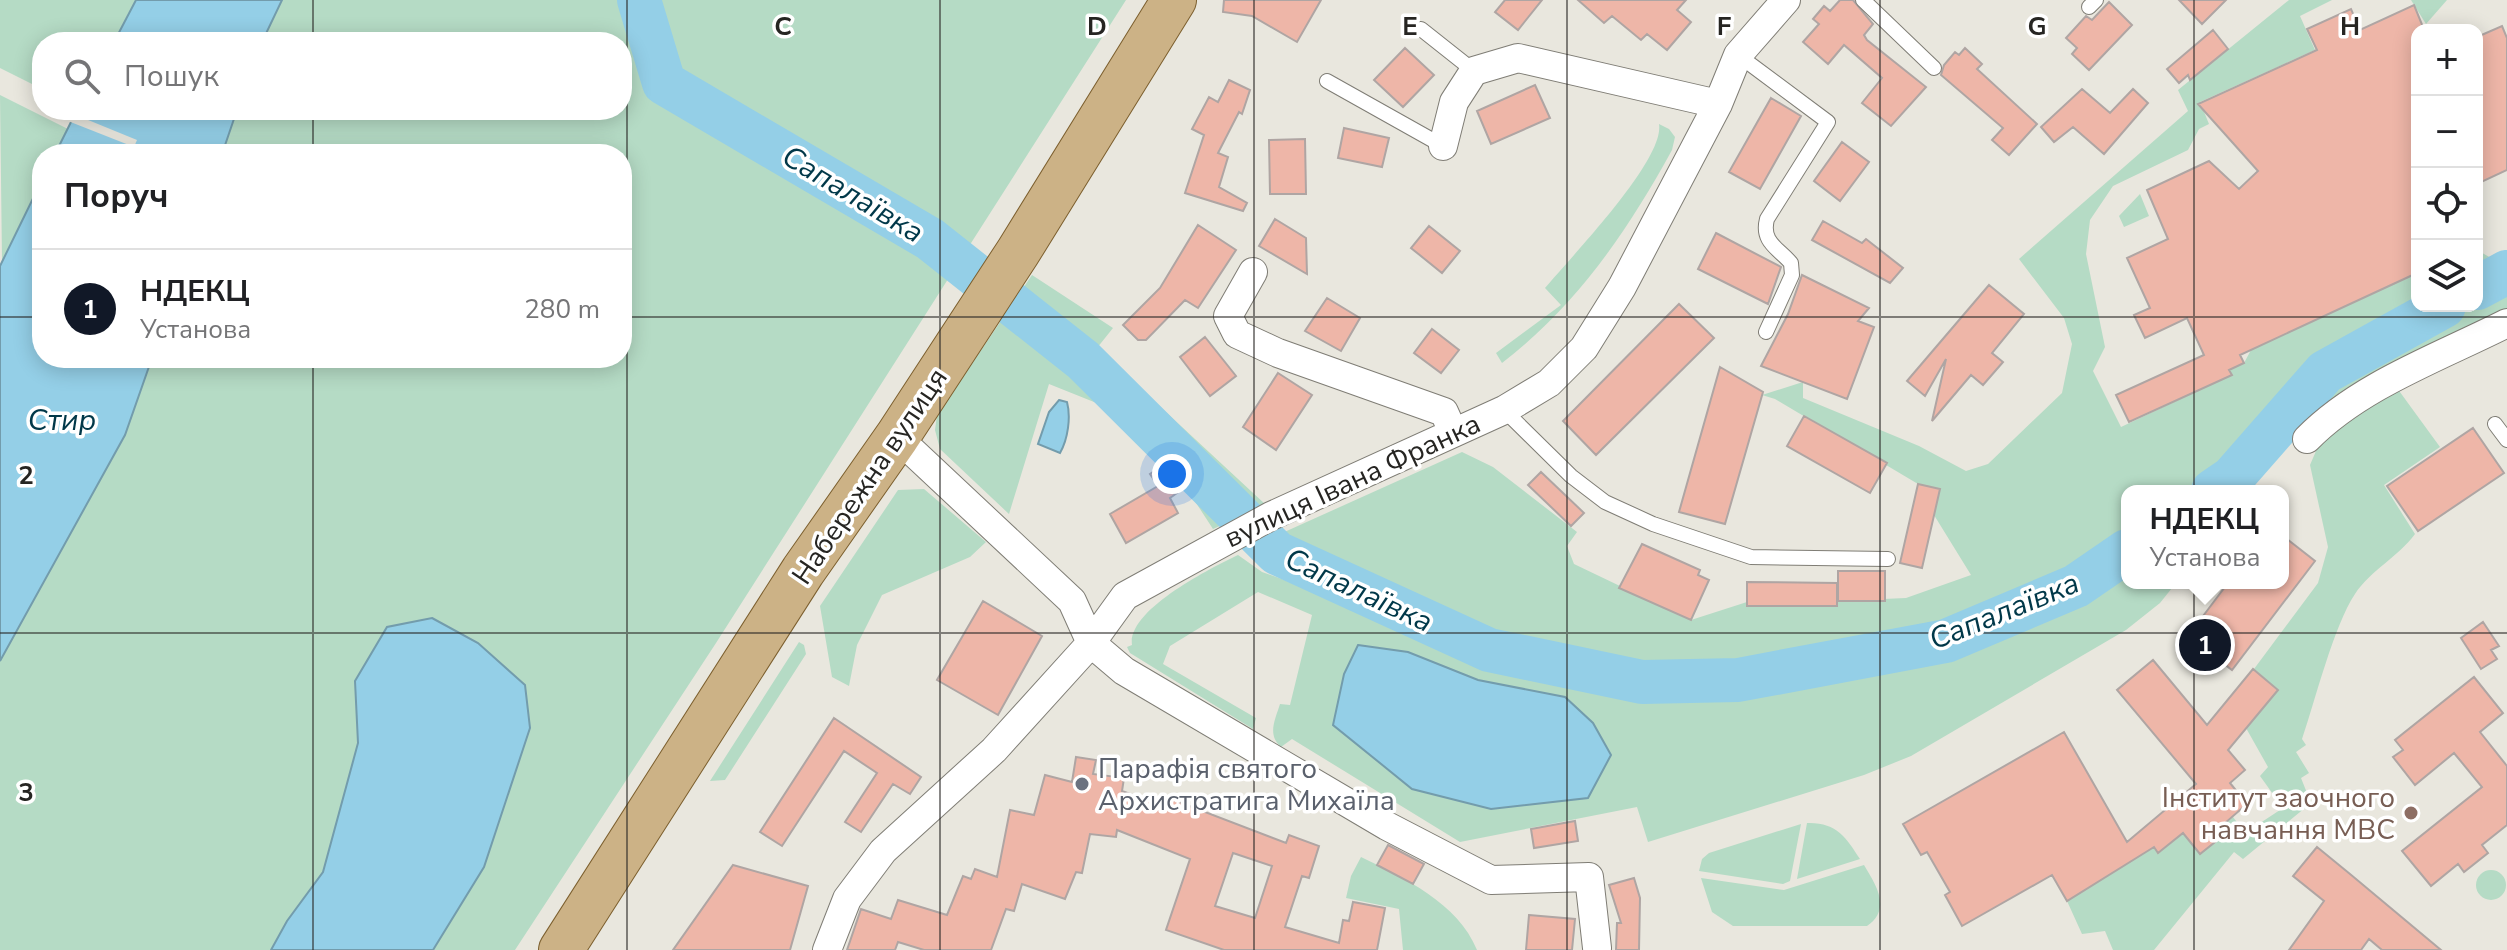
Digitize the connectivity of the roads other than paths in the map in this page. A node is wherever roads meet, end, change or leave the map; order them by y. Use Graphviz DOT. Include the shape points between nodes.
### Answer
graph roads {
  1 [pos="1174,0"];
  2 [pos="1786,0"];
  3 [pos="1863,0"];
  4 [pos="1421,29"];
  5 [pos="1738,55"];
  6 [pos="1934,68"];
  7 [pos="1474,71"];
  8 [pos="1327,81"];
  9 [pos="1718,104"];
  10 [pos="1443,146"];
  11 [pos="1253,272"];
  12 [pos="2507,323"];
  13 [pos="1766,332"];
  14 [pos="1504,410"];
  15 [pos="2495,424"];
  16 [pos="1453,432"];
  17 [pos="897,437"];
  18 [pos="2307,439"];
  19 [pos="2507,440"];
  20 [pos="1888,559"];
  21 [pos="1091,643"];
  22 [pos="1597,948"];
  23 [pos="561,950"];
  24 [pos="827,950"];
  1 -- 17 [label="main road, Набережна вулиця"];
  2 -- 5 [label="street, вулиця Івана Франка"];
  3 -- 6 [label="lane"];
  4 -- 7 [label="lane"];
  5 -- 9 [label="street, вулиця Івана Франка"];
  5 -- 13 [label="lane" via="1828,122 1767,219 1767,240 1791,263 1792,275"];
  7 -- 9 [label="street" via="1495,62 1533,60"];
  7 -- 10 [label="street" via="1454,102"];
  8 -- 10 [label="lane"];
  9 -- 14 [label="street, вулиця Івана Франка" via="1584,348 1549,383"];
  11 -- 16 [label="street" via="1228,316 1237,334 1444,412"];
  12 -- 18 [label="street" via="2352,402"];
  14 -- 16 [label="street, вулиця Івана Франка"];
  14 -- 20 [label="lane" via="1571,476 1605,502 1653,524 1751,557"];
  15 -- 19 [label="lane"];
  16 -- 21 [label="street, вулиця Івана Франка" via="1271,516 1125,596"];
  17 -- 21 [label="street" via="1072,601"];
  17 -- 23 [label="main road, Набережна вулиця" via="803,571"];
  21 -- 22 [label="street" via="1137,679 1387,826 1491,880 1589,877"];
  21 -- 24 [label="street, вулиця Івана Франка" via="994,750 883,851 847,899"];
}
